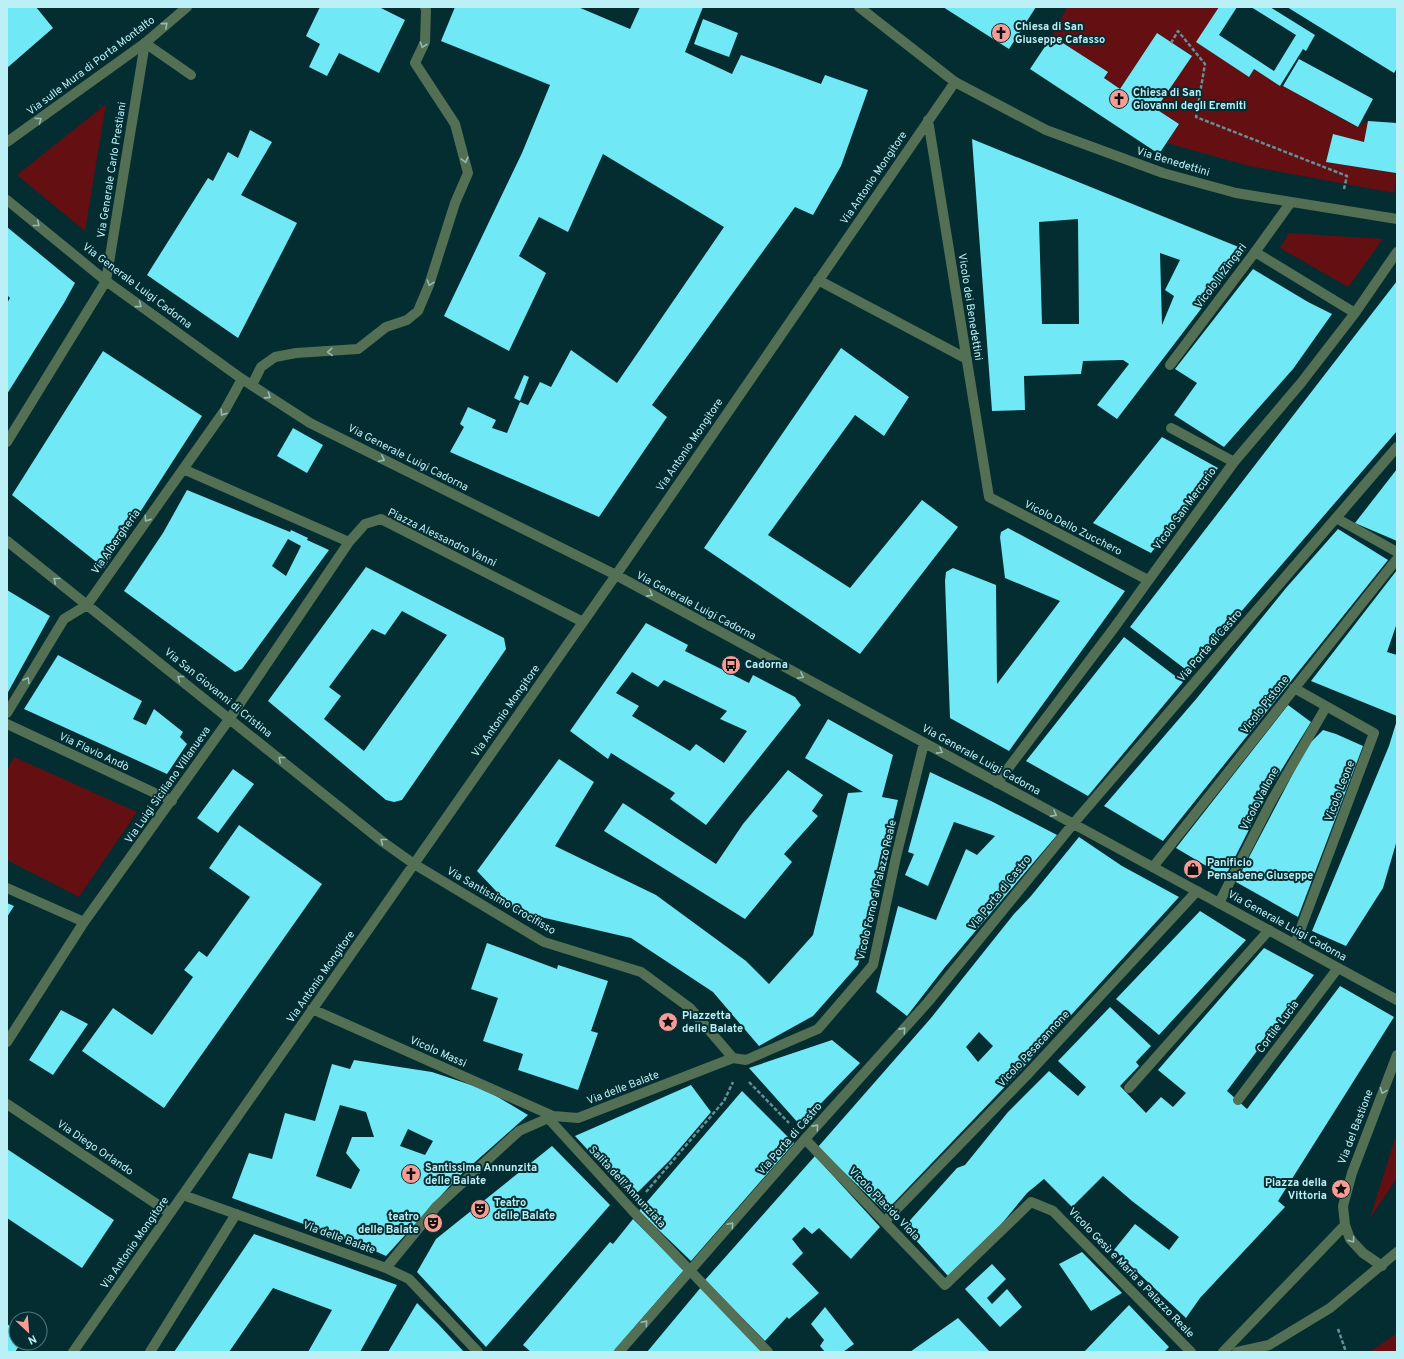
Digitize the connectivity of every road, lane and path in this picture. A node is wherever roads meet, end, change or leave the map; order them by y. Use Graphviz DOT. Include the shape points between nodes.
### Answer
graph roads {
  1 [pos="187,7"];
  2 [pos="425,7"];
  3 [pos="859,7"];
  4 [pos="145,42"];
  5 [pos="1171,43"];
  6 [pos="191,74"];
  7 [pos="955,82"];
  8 [pos="928,120"];
  9 [pos="7,142"];
  10 [pos="7,200"];
  11 [pos="1291,202"];
  12 [pos="1341,209"];
  13 [pos="1397,219"];
  14 [pos="1255,252"];
  15 [pos="1397,252"];
  16 [pos="106,280"];
  17 [pos="818,280"];
  18 [pos="1355,313"];
  19 [pos="967,359"];
  20 [pos="1170,365"];
  21 [pos="242,379"];
  22 [pos="252,385"];
  23 [pos="1171,428"];
  24 [pos="7,442"];
  25 [pos="1397,447"];
  26 [pos="1234,462"];
  27 [pos="183,469"];
  28 [pos="989,497"];
  29 [pos="1336,518"];
  30 [pos="7,541"];
  31 [pos="349,542"];
  32 [pos="1397,552"];
  33 [pos="1397,559"];
  34 [pos="616,575"];
  35 [pos="1148,580"];
  36 [pos="87,605"];
  37 [pos="583,622"];
  38 [pos="1294,688"];
  39 [pos="1326,707"];
  40 [pos="7,714"];
  41 [pos="230,718"];
  42 [pos="7,724"];
  43 [pos="924,743"];
  44 [pos="997,783"];
  45 [pos="172,801"];
  46 [pos="1072,824"];
  47 [pos="414,864"];
  48 [pos="1153,867"];
  49 [pos="7,888"];
  50 [pos="1197,891"];
  51 [pos="1219,903"];
  52 [pos="84,922"];
  53 [pos="1269,930"];
  54 [pos="1295,944"];
  55 [pos="1338,968"];
  56 [pos="1397,1000"];
  57 [pos="312,1009"];
  58 [pos="7,1042"];
  59 [pos="1397,1055"];
  60 [pos="733,1058"];
  61 [pos="738,1070"];
  62 [pos="1129,1088"];
  63 [pos="1238,1100"];
  64 [pos="7,1104"];
  65 [pos="550,1117"];
  66 [pos="805,1139"];
  67 [pos="183,1195"];
  68 [pos="631,1209"];
  69 [pos="170,1213"];
  70 [pos="236,1214"];
  71 [pos="885,1221"];
  72 [pos="1345,1225"];
  73 [pos="1397,1252"];
  74 [pos="1382,1266"];
  75 [pos="386,1268"];
  76 [pos="691,1271"];
  77 [pos="945,1285"];
  78 [pos="73,1352"];
  79 [pos="150,1352"];
  80 [pos="478,1352"];
  81 [pos="620,1352"];
  82 [pos="768,1352"];
  83 [pos="1191,1352"];
  84 [pos="1223,1352"];
  85 [pos="1237,1352"];
  4 -- 1 [label="street, Via sulle Mura di Porta Montalto, one-way"];
  2 -- 22 [label="street, one-way" via="425,42 415,63 455,124 468,173 455,203 418,311 407,320 386,328 358,349 275,357 261,368"];
  3 -- 7 [label="street, Via Benedettini"];
  4 -- 6 [label="street"];
  9 -- 4 [label="street, Via sulle Mura di Porta Montalto, one-way"];
  4 -- 16 [label="street, Via Generale Carlo Prestiani"];
  5 -- 12 [label="path" via="1178,31 1205,64 1196,117 1347,176"];
  7 -- 8 [label="street, Via Antonio Mongitore"];
  7 -- 11 [label="street, Via Benedettini" via="1046,130 1163,173 1236,193"];
  8 -- 17 [label="street, Via Antonio Mongitore"];
  8 -- 19 [label="street, Vicolo dei Benedettini"];
  10 -- 16 [label="street, Via Generale Luigi Cadorna, one-way"];
  11 -- 12 [label="street, Via Benedettini"];
  11 -- 14 [label="street, Vicolo II Zingari"];
  12 -- 13 [label="street, Via Benedettini"];
  14 -- 18 [label="street"];
  14 -- 20 [label="street, Vicolo II Zingari"];
  15 -- 18 [label="street, Vicolo San Mercurio"];
  16 -- 21 [label="street, Via Generale Luigi Cadorna, one-way"];
  16 -- 24 [label="street, Via Generale Carlo Prestiani"];
  17 -- 19 [label="street"];
  17 -- 34 [label="street, Via Antonio Mongitore"];
  18 -- 26 [label="street, Vicolo San Mercurio" via="1302,383"];
  19 -- 28 [label="street, Vicolo dei Benedettini"];
  21 -- 22 [label="street, Via Generale Luigi Cadorna"];
  21 -- 27 [label="street, Via Albergheria, one-way" via="225,410"];
  22 -- 34 [label="street, Via Generale Luigi Cadorna, one-way" via="310,423"];
  23 -- 26 [label="street"];
  25 -- 29 [label="street, Via Porta di Castro"];
  26 -- 35 [label="street, Vicolo San Mercurio"];
  27 -- 31 [label="street"];
  27 -- 36 [label="street, Via Albergheria, one-way"];
  28 -- 35 [label="street, Vicolo Dello Zucchero"];
  29 -- 32 [label="street"];
  29 -- 46 [label="street, Via Porta di Castro"];
  36 -- 30 [label="street, Via San Giovanni di Cristina, one-way"];
  31 -- 37 [label="street, Piazza Alessandro Vanni" via="365,524 381,518"];
  31 -- 41 [label="street, Via Luigi Siciliano Villanueva"];
  33 -- 38 [label="street, Vicolo Pistone"];
  34 -- 37 [label="street, Via Antonio Mongitore"];
  34 -- 43 [label="street, Via Generale Luigi Cadorna, one-way"];
  35 -- 44 [label="street, Vicolo San Mercurio"];
  40 -- 36 [label="street, Via Albergheria, one-way" via="64,619"];
  41 -- 36 [label="street, Via San Giovanni di Cristina, one-way"];
  37 -- 47 [label="street, Via Antonio Mongitore"];
  38 -- 39 [label="street, Vicolo Leone"];
  38 -- 48 [label="street, Vicolo Pistone"];
  39 -- 51 [label="street, Vicolo Vallone" via="1272,800"];
  39 -- 54 [label="street, Vicolo Leone" via="1374,733"];
  41 -- 45 [label="street, Via Luigi Siciliano Villanueva"];
  47 -- 41 [label="street, Via San Giovanni di Cristina, one-way" via="383,842"];
  42 -- 45 [label="street, Via Flavio Andò"];
  43 -- 44 [label="street, Via Generale Luigi Cadorna, one-way"];
  43 -- 60 [label="street, Vicolo Forno al Palazzo Reale" via="873,965 818,1029 746,1060"];
  44 -- 46 [label="street, Via Generale Luigi Cadorna, one-way"];
  45 -- 52 [label="street, Via Luigi Siciliano Villanueva"];
  46 -- 48 [label="street, Via Generale Luigi Cadorna"];
  66 -- 46 [label="street, Via Porta di Castro, one-way" via="928,1002"];
  47 -- 57 [label="street, Via Antonio Mongitore"];
  47 -- 60 [label="street, Via Santissimo Crocifisso" via="544,942 641,972 690,1008"];
  48 -- 50 [label="street, Via Generale Luigi Cadorna"];
  49 -- 52 [label="street"];
  50 -- 51 [label="street, Via Generale Luigi Cadorna"];
  50 -- 71 [label="street, Vicolo Pesacannone" via="1026,1076"];
  51 -- 53 [label="street, Via Generale Luigi Cadorna"];
  52 -- 58 [label="street, Via Luigi Siciliano Villanueva"];
  53 -- 54 [label="street, Via Generale Luigi Cadorna"];
  53 -- 62 [label="street"];
  54 -- 55 [label="street, Via Generale Luigi Cadorna"];
  55 -- 56 [label="street, Via Generale Luigi Cadorna"];
  55 -- 63 [label="street, Cortile Lucia"];
  57 -- 65 [label="street, Vicolo Massi"];
  57 -- 67 [label="street, Via Antonio Mongitore"];
  59 -- 72 [label="street, Via del Bastione, one-way" via="1352,1173 1343,1206"];
  60 -- 61 [label="path"];
  60 -- 65 [label="street, Via delle Balate" via="578,1118"];
  61 -- 66 [label="path"];
  61 -- 68 [label="path" via="724,1101"];
  64 -- 69 [label="street, Via Diego Orlando"];
  65 -- 68 [label="street, Salita dell'Annunziata"];
  65 -- 75 [label="street, Via delle Balate" via="519,1131 436,1207"];
  66 -- 71 [label="street, Vicolo Placido Viola"];
  76 -- 66 [label="street, Via Porta di Castro, one-way"];
  67 -- 69 [label="street, Via Antonio Mongitore"];
  67 -- 70 [label="street, Via delle Balate"];
  68 -- 76 [label="street, Salita dell'Annunziata"];
  69 -- 78 [label="street, Via Antonio Mongitore"];
  70 -- 75 [label="street, Via delle Balate"];
  70 -- 79 [label="street"];
  71 -- 77 [label="street, Vicolo Placido Viola"];
  72 -- 74 [label="street, Via del Bastione, one-way" via="1350,1239 1363,1253"];
  72 -- 84 [label="street"];
  73 -- 74 [label="street"];
  74 -- 85 [label="street" via="1330,1308 1269,1345"];
  75 -- 80 [label="street" via="409,1279"];
  81 -- 76 [label="street, Via Porta di Castro, one-way"];
  76 -- 82 [label="street, Salita dell'Annunziata"];
  77 -- 83 [label="street, Vicolo Gesù e Maria a Palazzo Reale" via="1032,1202 1053,1210"];
}
